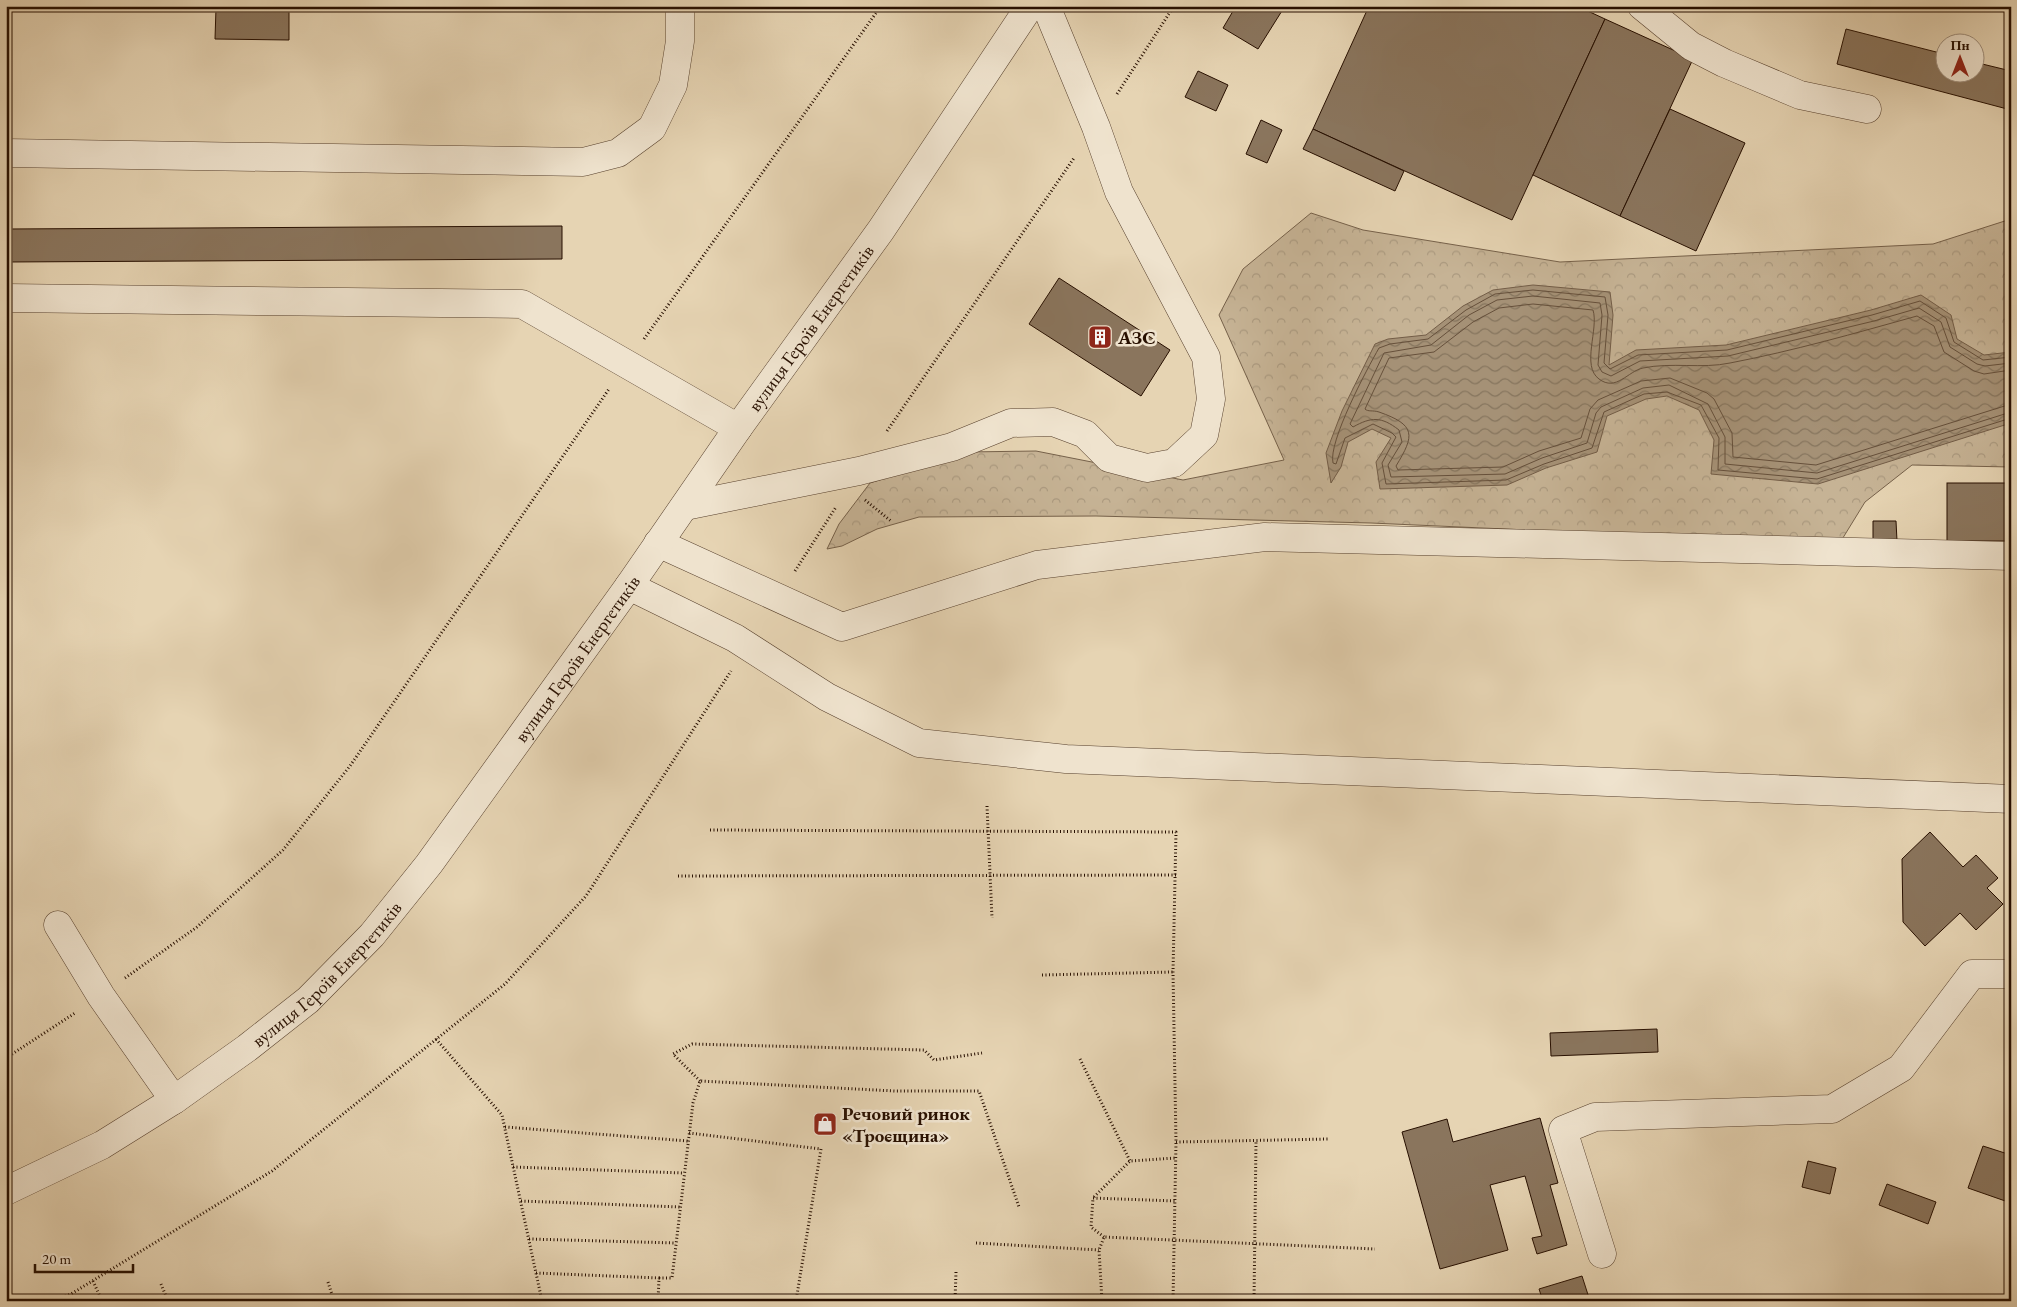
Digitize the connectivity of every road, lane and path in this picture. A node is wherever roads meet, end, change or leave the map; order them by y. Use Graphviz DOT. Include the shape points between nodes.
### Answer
graph roads {
  1 [pos="680,6"];
  2 [pos="881,6"];
  3 [pos="1030,6"];
  4 [pos="1046,6"];
  5 [pos="1174,6"];
  6 [pos="1642,6"];
  7 [pos="1867,109"];
  8 [pos="1096,127"];
  9 [pos="6,153"];
  10 [pos="6,298"];
  11 [pos="626,364"];
  12 [pos="738,428"];
  13 [pos="859,471"];
  14 [pos="685,506"];
  15 [pos="658,543"];
  16 [pos="2011,556"];
  17 [pos="629,586"];
  18 [pos="778,597"];
  19 [pos="747,646"];
  20 [pos="2011,799"];
  21 [pos="987,806"];
  22 [pos="710,830"];
  23 [pos="988,830"];
  24 [pos="990,874"];
  25 [pos="1176,875"];
  26 [pos="678,876"];
  27 [pos="992,918"];
  28 [pos="58,925"];
  29 [pos="1173,972"];
  30 [pos="2011,974"];
  31 [pos="1042,975"];
  32 [pos="101,996"];
  33 [pos="436,1039"];
  34 [pos="982,1053"];
  35 [pos="6,1058"];
  36 [pos="1080,1059"];
  37 [pos="700,1081"];
  38 [pos="174,1100"];
  39 [pos="505,1126"];
  40 [pos="689,1132"];
  41 [pos="1329,1138"];
  42 [pos="688,1141"];
  43 [pos="1256,1141"];
  44 [pos="1176,1142"];
  45 [pos="1176,1158"];
  46 [pos="1130,1161"];
  47 [pos="513,1167"];
  48 [pos="684,1174"];
  49 [pos="6,1191"];
  50 [pos="1093,1198"];
  51 [pos="521,1201"];
  52 [pos="1175,1201"];
  53 [pos="680,1207"];
  54 [pos="1019,1207"];
  55 [pos="1104,1237"];
  56 [pos="529,1239"];
  57 [pos="1174,1239"];
  58 [pos="676,1243"];
  59 [pos="976,1243"];
  60 [pos="1255,1246"];
  61 [pos="1375,1249"];
  62 [pos="1099,1250"];
  63 [pos="1602,1254"];
  64 [pos="956,1272"];
  65 [pos="536,1273"];
  66 [pos="659,1278"];
  67 [pos="93,1281"];
  68 [pos="328,1282"];
  69 [pos="161,1284"];
  70 [pos="955,1299"];
  71 [pos="52,1301"];
  72 [pos="102,1301"];
  73 [pos="168,1301"];
  74 [pos="334,1301"];
  75 [pos="542,1301"];
  76 [pos="658,1301"];
  77 [pos="796,1301"];
  78 [pos="1053,1301"];
  79 [pos="1102,1301"];
  80 [pos="1173,1301"];
  81 [pos="1254,1301"];
  1 -- 9 [label="street" via="680,41 673,86 652,128 618,153 583,162"];
  2 -- 11 [label="path"];
  3 -- 12 [label="street, вулиця Героїв Енергетиків" via="881,230"];
  4 -- 8 [label="street"];
  5 -- 8 [label="path"];
  6 -- 7 [label="street" via="1691,46 1724,63 1800,95"];
  8 -- 13 [label="path"];
  8 -- 13 [label="street" via="1119,192 1206,357 1211,399 1204,435 1174,463 1148,468 1109,458 1085,434 1053,422 1011,423 952,447"];
  10 -- 11 [label="street" via="522,304"];
  11 -- 12 [label="street"];
  11 -- 32 [label="path" via="350,766 283,850 197,927"];
  12 -- 14 [label="street, вулиця Героїв Енергетиків"];
  13 -- 14 [label="street"];
  13 -- 18 [label="path"];
  14 -- 15 [label="street, вулиця Героїв Енергетиків"];
  15 -- 17 [label="street, вулиця Героїв Енергетиків"];
  15 -- 18 [label="street"];
  16 -- 18 [label="street" via="1265,537 1038,564 842,627"];
  17 -- 19 [label="street"];
  17 -- 38 [label="street, вулиця Героїв Енергетиків" via="429,864 372,935 308,1000"];
  19 -- 20 [label="street" via="827,697 919,744 1066,759"];
  19 -- 33 [label="path" via="586,896 505,984"];
  21 -- 23 [label="path"];
  22 -- 23 [label="path"];
  23 -- 24 [label="path"];
  23 -- 25 [label="path" via="1176,832"];
  24 -- 25 [label="path"];
  24 -- 26 [label="path"];
  24 -- 27 [label="path"];
  25 -- 29 [label="path"];
  28 -- 32 [label="street"];
  29 -- 31 [label="path"];
  29 -- 44 [label="path"];
  30 -- 63 [label="street" via="1972,974 1901,1068 1832,1109 1595,1117 1563,1130"];
  32 -- 35 [label="path"];
  32 -- 38 [label="street"];
  33 -- 39 [label="path" via="502,1115"];
  33 -- 67 [label="path" via="272,1171"];
  34 -- 37 [label="path" via="934,1060 924,1050 692,1044 673,1054"];
  36 -- 46 [label="path"];
  37 -- 40 [label="path"];
  37 -- 54 [label="path" via="979,1091"];
  38 -- 49 [label="street, вулиця Героїв Енергетиків" via="102,1145"];
  39 -- 42 [label="path"];
  39 -- 47 [label="path"];
  40 -- 42 [label="path"];
  40 -- 77 [label="path" via="821,1149"];
  41 -- 43 [label="path"];
  42 -- 48 [label="path"];
  43 -- 44 [label="path"];
  43 -- 60 [label="path"];
  44 -- 45 [label="path"];
  45 -- 46 [label="path"];
  45 -- 52 [label="path"];
  46 -- 50 [label="path"];
  47 -- 48 [label="path"];
  47 -- 51 [label="path"];
  48 -- 53 [label="path"];
  50 -- 52 [label="path"];
  50 -- 55 [label="path" via="1091,1227"];
  51 -- 53 [label="path"];
  51 -- 56 [label="path"];
  52 -- 57 [label="path"];
  53 -- 58 [label="path"];
  55 -- 57 [label="path"];
  55 -- 62 [label="path"];
  56 -- 58 [label="path"];
  56 -- 65 [label="path"];
  57 -- 60 [label="path"];
  57 -- 80 [label="path"];
  58 -- 66 [label="path" via="672,1278"];
  59 -- 62 [label="path"];
  60 -- 61 [label="path"];
  60 -- 81 [label="path"];
  62 -- 79 [label="path"];
  64 -- 70 [label="path"];
  65 -- 66 [label="path"];
  65 -- 75 [label="path"];
  66 -- 76 [label="path"];
  67 -- 71 [label="path"];
  67 -- 72 [label="path"];
  68 -- 74 [label="path"];
  69 -- 73 [label="path"];
  70 -- 78 [label="path"];
}
